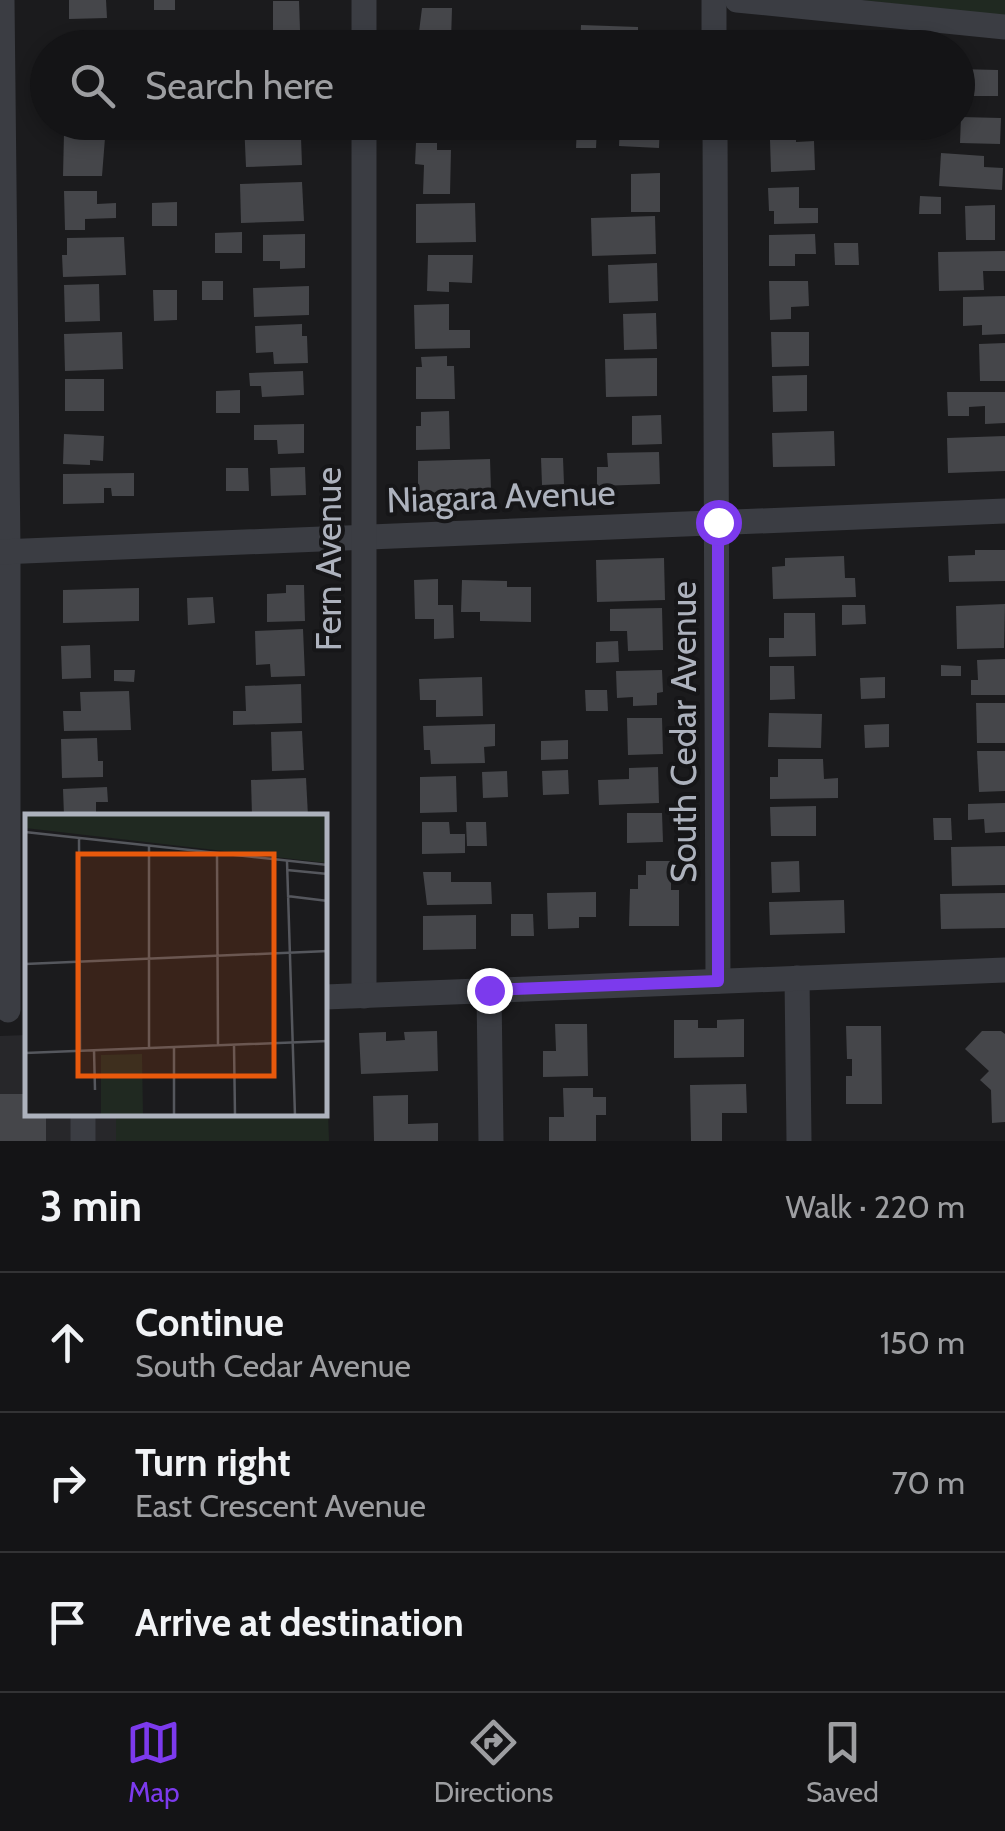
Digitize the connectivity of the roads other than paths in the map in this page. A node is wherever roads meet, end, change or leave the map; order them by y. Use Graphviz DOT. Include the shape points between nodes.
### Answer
graph roads {
  1 [pos="2,0"];
  2 [pos="364,0"];
  3 [pos="714,0"];
  4 [pos="737,0"];
  5 [pos="1005,27"];
  6 [pos="364,30"];
  7 [pos="714,30"];
  8 [pos="364,140"];
  9 [pos="715,140"];
  10 [pos="1005,510"];
  11 [pos="718,522"];
  12 [pos="363,537"];
  13 [pos="4,552"];
  14 [pos="1005,970"];
  15 [pos="797,978"];
  16 [pos="718,981"];
  17 [pos="489,990"];
  18 [pos="364,996"];
  19 [pos="328,997"];
  20 [pos="12,1010"];
  21 [pos="491,1141"];
  22 [pos="799,1141"];
  1 -- 13 [label="street"];
  2 -- 6 [label="street"];
  3 -- 7 [label="street"];
  4 -- 5 [label="street"];
  8 -- 12 [label="street, Fern Avenue"];
  9 -- 11 [label="street, South Cedar Avenue"];
  10 -- 11 [label="street, Niagara Avenue"];
  11 -- 12 [label="street, Niagara Avenue"];
  11 -- 16 [label="street, South Cedar Avenue"];
  12 -- 13 [label="street, Niagara Avenue"];
  12 -- 18 [label="street, Fern Avenue"];
  13 -- 20 [label="street"];
  14 -- 15 [label="street"];
  15 -- 16 [label="street"];
  15 -- 22 [label="street"];
  16 -- 17 [label="street"];
  17 -- 18 [label="street"];
  17 -- 21 [label="street"];
  18 -- 19 [label="street"];
}
